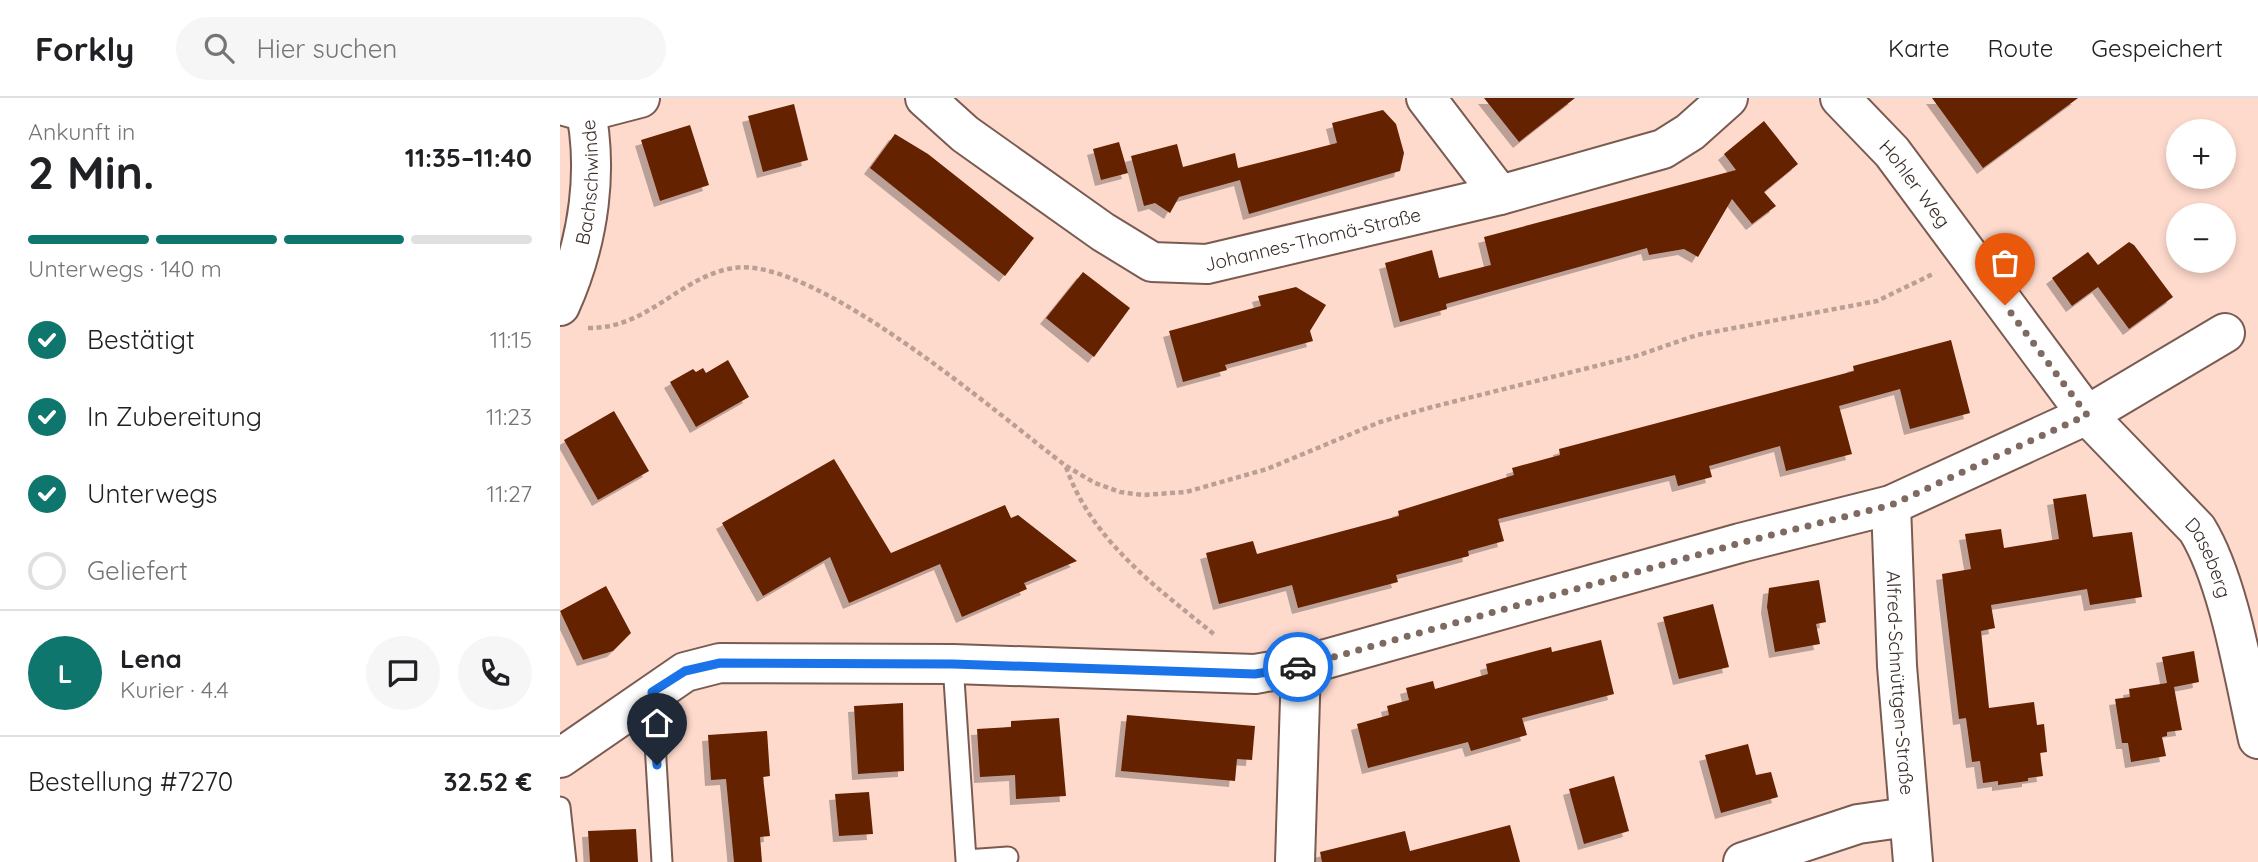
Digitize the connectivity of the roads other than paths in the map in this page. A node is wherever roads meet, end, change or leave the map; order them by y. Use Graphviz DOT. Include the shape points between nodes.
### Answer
graph roads {
  1 [pos="640,98"];
  2 [pos="925,98"];
  3 [pos="1426,98"];
  4 [pos="1728,98"];
  5 [pos="1840,98"];
  6 [pos="576,105"];
  7 [pos="1500,195"];
  8 [pos="570,317"];
  9 [pos="2225,333"];
  10 [pos="2087,415"];
  11 [pos="1891,505"];
  12 [pos="953,664"];
  13 [pos="1301,666"];
  14 [pos="652,692"];
  15 [pos="2258,738"];
  16 [pos="560,758"];
  17 [pos="560,807"];
  18 [pos="1908,817"];
  19 [pos="1008,857"];
  20 [pos="566,862"];
  21 [pos="662,862"];
  22 [pos="1295,862"];
  23 [pos="1743,862"];
  24 [pos="1913,862"];
  1 -- 6 [label="street"];
  2 -- 7 [label="street, Johannes-Thomä-Straße" via="965,134 1152,262 1207,264"];
  3 -- 7 [label="street"];
  4 -- 7 [label="street, Johannes-Thomä-Straße" via="1663,149"];
  5 -- 10 [label="street, Hohler Weg" via="1892,152"];
  6 -- 8 [label="street, Bachschwinde" via="592,169 572,279"];
  9 -- 10 [label="street"];
  10 -- 11 [label="street"];
  10 -- 15 [label="street, Daseberg" via="2197,529 2210,550"];
  11 -- 13 [label="street"];
  11 -- 18 [label="street, Alfred-Schnüttgen-Straße"];
  12 -- 13 [label="street" via="1255,674"];
  12 -- 14 [label="street" via="720,663 685,671"];
  12 -- 19 [label="lane" via="967,860"];
  13 -- 22 [label="street"];
  14 -- 16 [label="street"];
  14 -- 21 [label="lane"];
  17 -- 20 [label="lane"];
  18 -- 23 [label="street" via="1858,824"];
  18 -- 24 [label="street, Alfred-Schnüttgen-Straße"];
}
